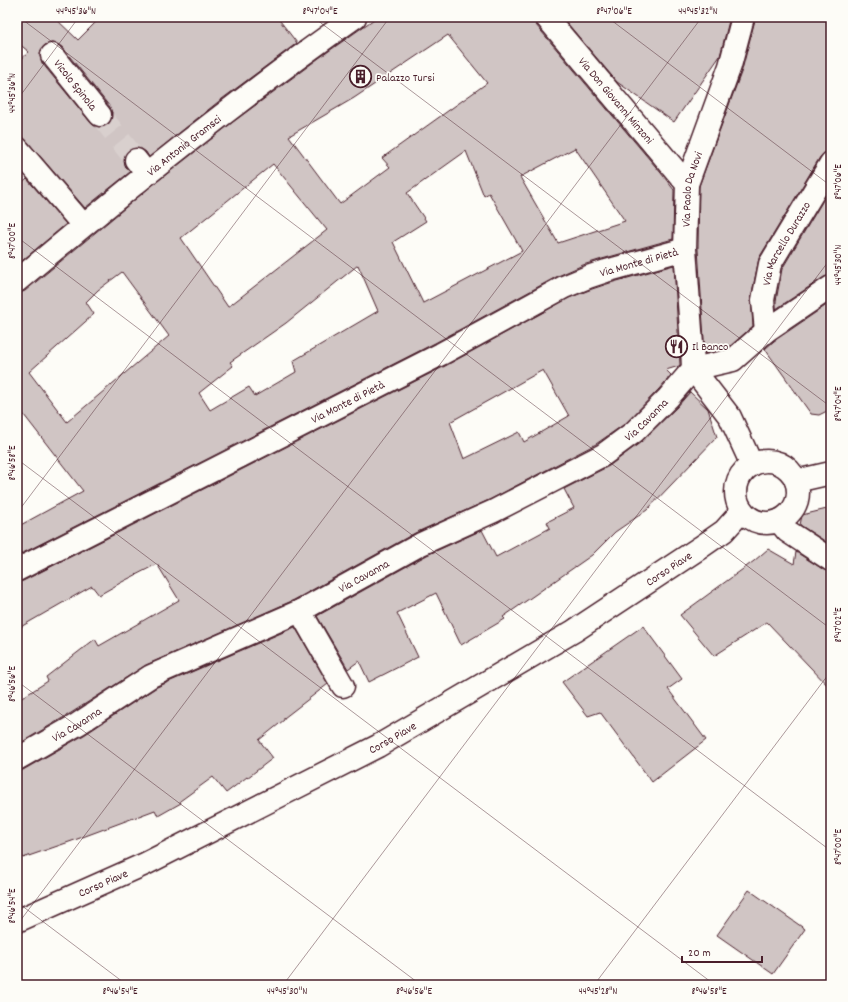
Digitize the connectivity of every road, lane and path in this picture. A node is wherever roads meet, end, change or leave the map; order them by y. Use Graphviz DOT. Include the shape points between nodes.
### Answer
graph roads {
  1 [pos="355,17"];
  2 [pos="546,17"];
  3 [pos="743,17"];
  4 [pos="52,55"];
  5 [pos="100,115"];
  6 [pos="17,148"];
  7 [pos="831,162"];
  8 [pos="687,184"];
  9 [pos="83,225"];
  10 [pos="685,249"];
  11 [pos="17,280"];
  12 [pos="831,287"];
  13 [pos="766,331"];
  14 [pos="693,368"];
  15 [pos="752,465"];
  16 [pos="831,473"];
  17 [pos="796,481"];
  18 [pos="742,511"];
  19 [pos="779,521"];
  20 [pos="831,560"];
  21 [pos="17,570"];
  22 [pos="300,611"];
  23 [pos="343,686"];
  24 [pos="17,759"];
  25 [pos="17,921"];
  1 -- 9 [label="street, Via Antonio Gramsci" via="235,104 141,167"];
  2 -- 8 [label="street, Via Don Giovanni Minzoni"];
  3 -- 8 [label="street, Via Paolo Da Novi" via="730,66"];
  4 -- 5 [label="street, Vicolo Spinola"];
  6 -- 9 [label="street"];
  7 -- 13 [label="street, Via Marcello Durazzo" via="770,264 763,300"];
  8 -- 10 [label="street, Via Paolo Da Novi"];
  9 -- 11 [label="street, Via Antonio Gramsci"];
  10 -- 14 [label="street, Via Paolo Da Novi"];
  10 -- 21 [label="street, Via Monte di Pietà" via="606,271 564,287 441,354"];
  12 -- 13 [label="street"];
  13 -- 14 [label="street" via="733,360"];
  14 -- 15 [label="street" via="730,417"];
  14 -- 22 [label="street, Via Cavanna" via="634,432 604,455 494,511 421,544"];
  15 -- 17 [label="street" via="772,462 782,465"];
  15 -- 18 [label="street" via="742,474 737,486 737,499"];
  16 -- 17 [label="street"];
  17 -- 19 [label="street" via="796,504 789,515"];
  18 -- 19 [label="street" via="758,522 769,524"];
  18 -- 25 [label="street, Corso Piave" via="724,531 574,631 378,746 145,864"];
  19 -- 20 [label="street" via="787,531"];
  22 -- 23 [label="street"];
  22 -- 24 [label="street, Via Cavanna" via="151,676 78,724"];
}
